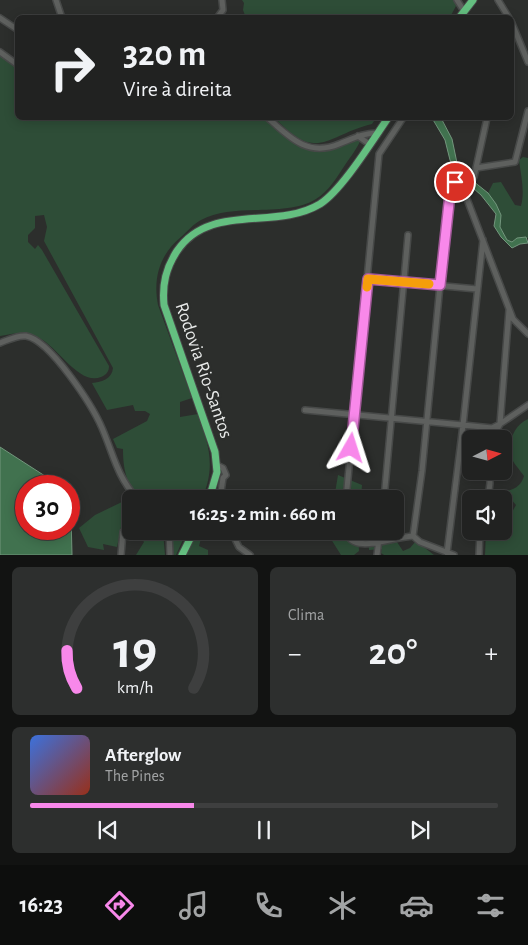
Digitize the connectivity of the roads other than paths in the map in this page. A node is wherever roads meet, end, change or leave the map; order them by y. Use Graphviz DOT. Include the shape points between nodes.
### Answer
graph roads {
  1 [pos="56,0"];
  2 [pos="222,0"];
  3 [pos="457,0"];
  4 [pos="498,0"];
  5 [pos="472,2"];
  6 [pos="462,14"];
  7 [pos="61,15"];
  8 [pos="219,15"];
  9 [pos="507,15"];
  10 [pos="0,18"];
  11 [pos="15,28"];
  12 [pos="514,28"];
  13 [pos="0,52"];
  14 [pos="528,62"];
  15 [pos="15,63"];
  16 [pos="528,111"];
  17 [pos="270,120"];
  18 [pos="387,120"];
  19 [pos="402,120"];
  20 [pos="487,120"];
  21 [pos="377,134"];
  22 [pos="358,136"];
  23 [pos="368,144"];
  24 [pos="476,168"];
  25 [pos="465,194"];
  26 [pos="408,235"];
  27 [pos="483,240"];
  28 [pos="368,279"];
  29 [pos="404,281"];
  30 [pos="440,285"];
  31 [pos="477,289"];
  32 [pos="510,310"];
  33 [pos="526,332"];
  34 [pos="0,343"];
  35 [pos="528,405"];
  36 [pos="305,410"];
  37 [pos="355,415"];
  38 [pos="391,418"];
  39 [pos="427,422"];
  40 [pos="500,424"];
  41 [pos="463,426"];
  42 [pos="497,430"];
  43 [pos="217,464"];
  44 [pos="131,490"];
  45 [pos="211,490"];
  46 [pos="220,490"];
  47 [pos="347,490"];
  48 [pos="385,490"];
  49 [pos="413,536"];
  50 [pos="122,540"];
  51 [pos="169,540"];
  52 [pos="190,540"];
  53 [pos="236,540"];
  54 [pos="348,540"];
  55 [pos="378,540"];
  56 [pos="480,540"];
  57 [pos="349,545"];
  58 [pos="447,552"];
  59 [pos="376,553"];
  60 [pos="121,555"];
  61 [pos="170,555"];
  62 [pos="182,555"];
  63 [pos="250,555"];
  64 [pos="454,555"];
  65 [pos="479,555"];
  1 -- 7 [label="street"];
  2 -- 8 [label="street" via="223,10"];
  3 -- 6 [label="street"];
  4 -- 9 [label="street"];
  5 -- 6 [label="highway"];
  10 -- 11 [label="street"];
  12 -- 14 [label="street"];
  13 -- 15 [label="street"];
  16 -- 24 [label="street" via="515,162"];
  17 -- 22 [label="street" via="297,142 313,148 329,148"];
  18 -- 21 [label="highway, Rodovia Rio-Santos"];
  19 -- 28 [label="street" via="379,154"];
  20 -- 24 [label="street"];
  21 -- 22 [label="street"];
  21 -- 23 [label="highway, Rodovia Rio-Santos"];
  22 -- 23 [label="street"];
  23 -- 43 [label="highway, Rodovia Rio-Santos" via="342,182 322,203 299,214 236,219 208,225 188,238 170,261 162,290 164,304"];
  24 -- 25 [label="street"];
  25 -- 27 [label="street"];
  25 -- 30 [label="street" via="459,183 452,183"];
  26 -- 29 [label="street"];
  27 -- 31 [label="street"];
  27 -- 32 [label="street"];
  28 -- 29 [label="street"];
  28 -- 37 [label="street"];
  29 -- 30 [label="street"];
  29 -- 38 [label="street"];
  30 -- 31 [label="street"];
  30 -- 39 [label="street"];
  31 -- 41 [label="street"];
  32 -- 33 [label="street" via="513,319"];
  32 -- 40 [label="street"];
  34 -- 44 [label="street" via="17,336 28,336 61,363 97,419 120,475"];
  35 -- 40 [label="street"];
  36 -- 37 [label="street"];
  37 -- 38 [label="street"];
  37 -- 47 [label="street"];
  38 -- 39 [label="street"];
  38 -- 48 [label="street"];
  39 -- 41 [label="street"];
  39 -- 49 [label="street"];
  40 -- 41 [label="street" via="492,428"];
  40 -- 42 [label="street"];
  41 -- 58 [label="street"];
  43 -- 45 [label="highway, Rodovia Rio-Santos"];
  43 -- 46 [label="street" via="226,475"];
  49 -- 58 [label="street"];
  49 -- 59 [label="street" via="399,538"];
  50 -- 60 [label="street"];
  51 -- 61 [label="street"];
  52 -- 62 [label="highway"];
  53 -- 63 [label="street"];
  54 -- 57 [label="street"];
  55 -- 59 [label="street"];
  56 -- 65 [label="street"];
  58 -- 64 [label="street"];
}
